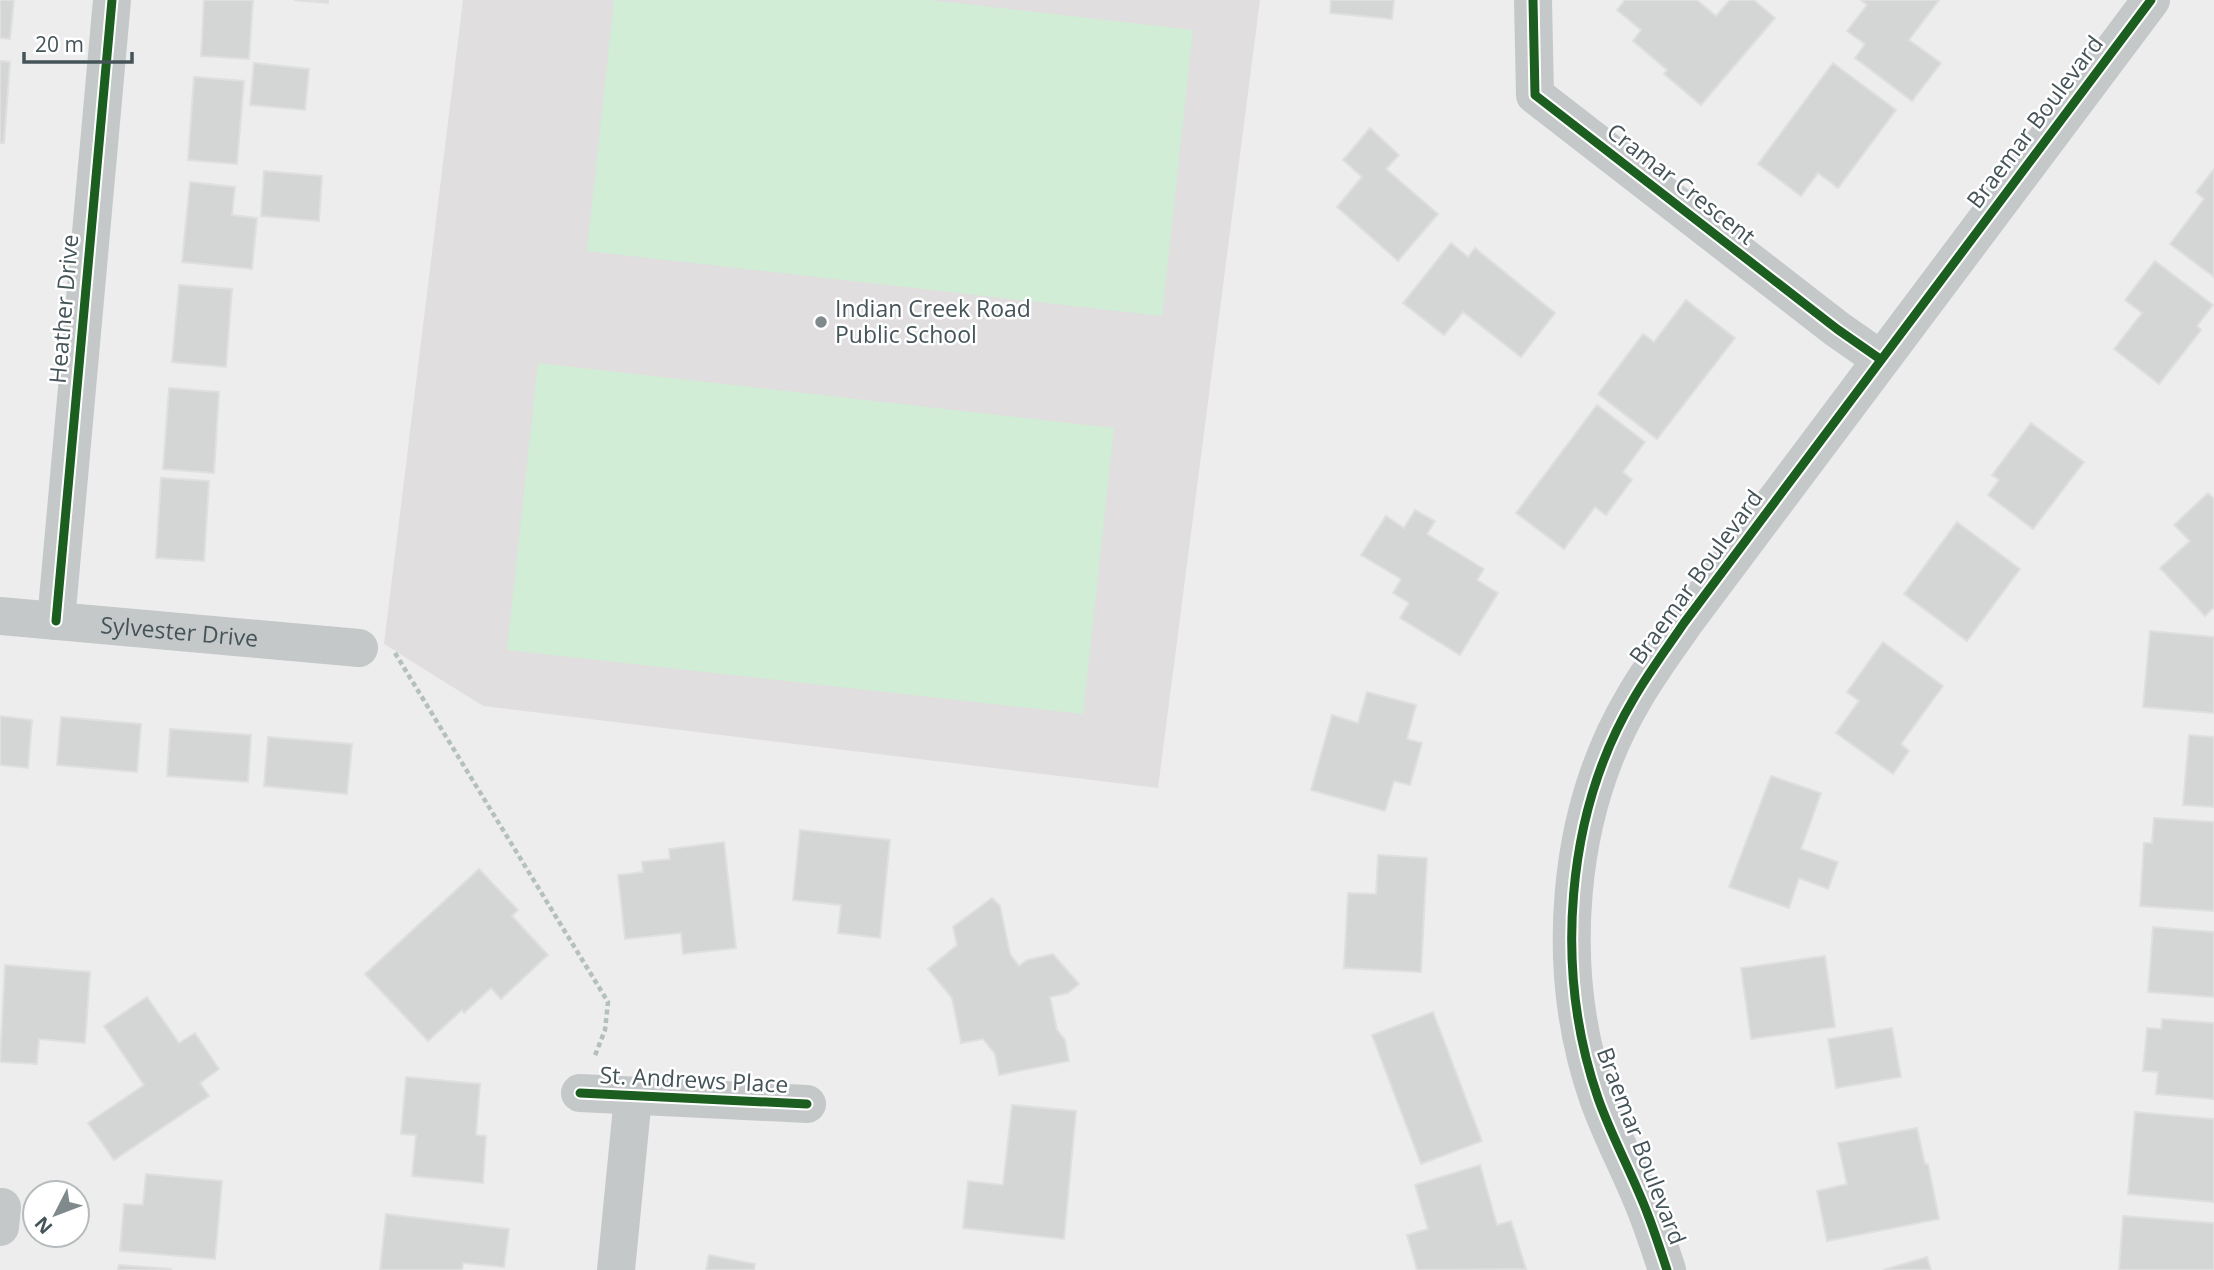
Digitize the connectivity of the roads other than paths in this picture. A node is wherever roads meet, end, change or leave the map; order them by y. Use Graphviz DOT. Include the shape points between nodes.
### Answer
graph roads {
  1 [pos="113,0"];
  2 [pos="1534,0"];
  3 [pos="2151,0"];
  4 [pos="1880,359"];
  5 [pos="0,616"];
  6 [pos="56,621"];
  7 [pos="377,650"];
  8 [pos="580,1093"];
  9 [pos="634,1097"];
  10 [pos="807,1104"];
  11 [pos="0,1207"];
  12 [pos="0,1227"];
  13 [pos="615,1270"];
  14 [pos="1667,1270"];
  1 -- 6 [label="street, Heather Drive"];
  2 -- 4 [label="street, Cramar Crescent" via="1535,95"];
  3 -- 4 [label="street, Braemar Boulevard"];
  4 -- 14 [label="street, Braemar Boulevard" via="1633,699 1601,769 1582,834 1572,906 1572,970 1581,1039 1598,1099"];
  5 -- 6 [label="street, Sylvester Drive"];
  6 -- 7 [label="street, Sylvester Drive"];
  8 -- 9 [label="street, St. Andrews Place"];
  9 -- 10 [label="street, St. Andrews Place"];
  9 -- 13 [label="street, St. Andrews Place"];
  11 -- 12 [label="street"];
}
